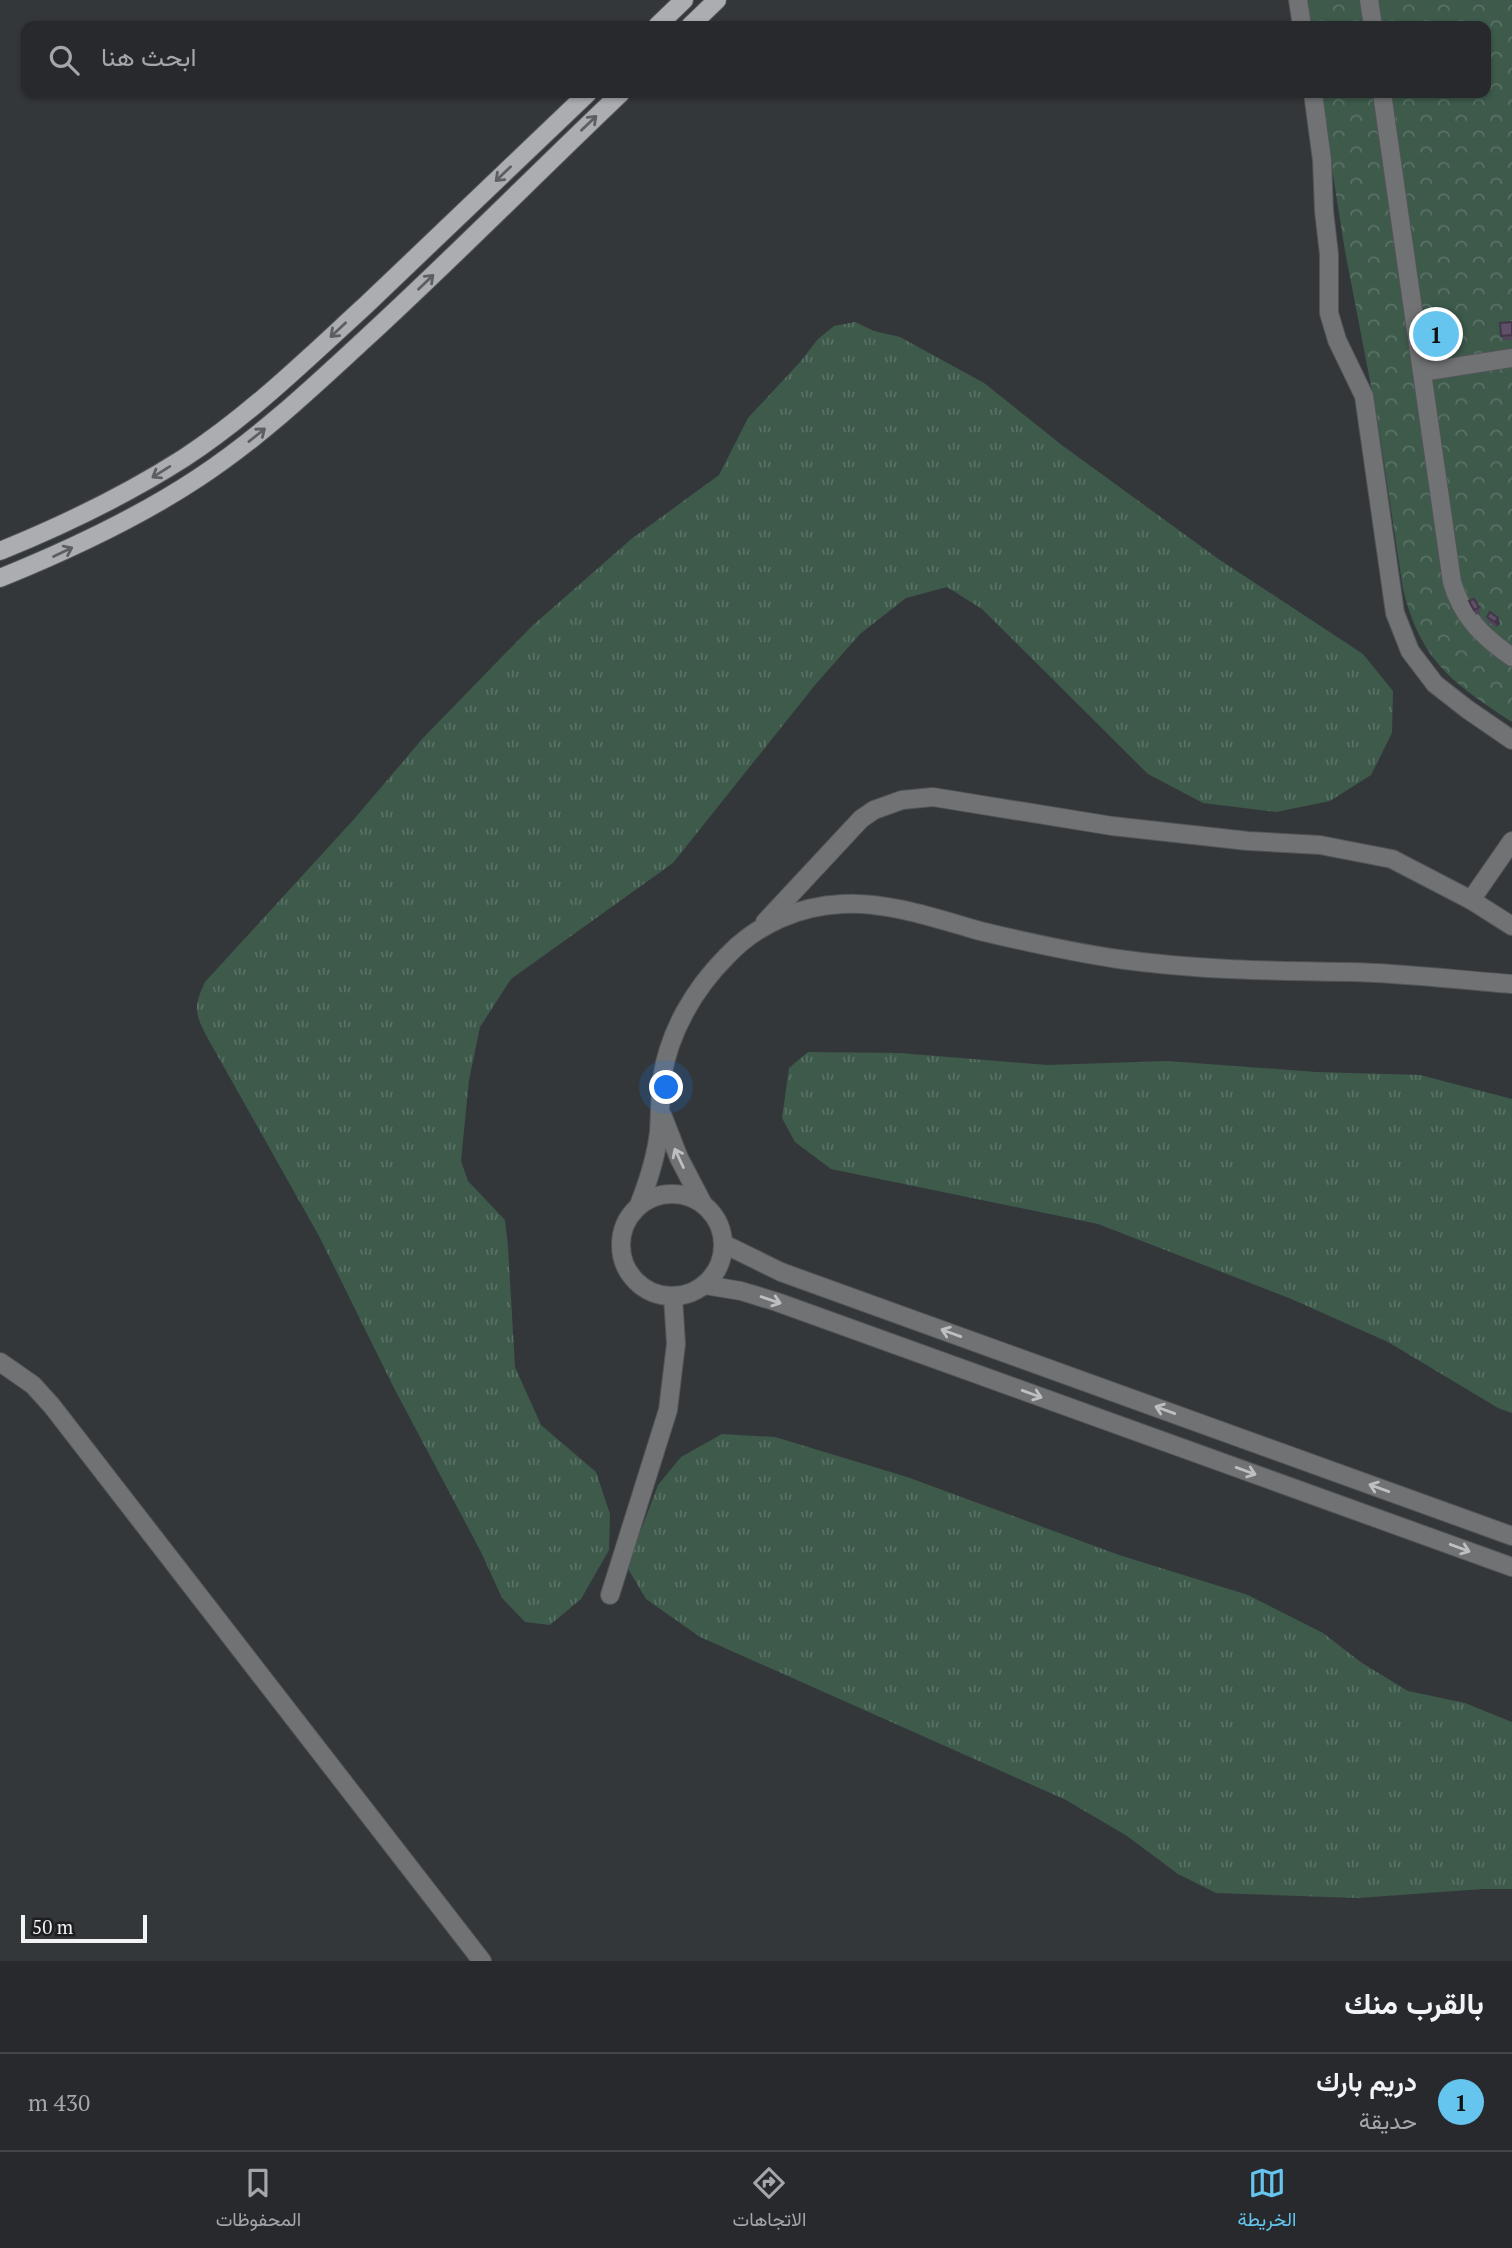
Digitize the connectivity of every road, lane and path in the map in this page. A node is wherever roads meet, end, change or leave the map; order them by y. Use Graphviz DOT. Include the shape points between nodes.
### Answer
graph roads {
  1 [pos="684,0"];
  2 [pos="717,0"];
  3 [pos="1298,0"];
  4 [pos="1369,0"];
  5 [pos="662,21"];
  6 [pos="695,21"];
  7 [pos="1301,21"];
  8 [pos="1372,21"];
  9 [pos="583,98"];
  10 [pos="616,98"];
  11 [pos="1314,98"];
  12 [pos="1383,98"];
  13 [pos="1512,358"];
  14 [pos="1422,372"];
  15 [pos="0,551"];
  16 [pos="0,578"];
  17 [pos="1512,656"];
  18 [pos="1512,740"];
  19 [pos="1512,841"];
  20 [pos="1471,900"];
  21 [pos="1512,926"];
  22 [pos="756,931"];
  23 [pos="1512,984"];
  24 [pos="660,1110"];
  25 [pos="704,1204"];
  26 [pos="639,1205"];
  27 [pos="724,1244"];
  28 [pos="705,1284"];
  29 [pos="673,1297"];
  30 [pos="996,1349"];
  31 [pos="0,1362"];
  32 [pos="986,1377"];
  33 [pos="1512,1536"];
  34 [pos="1512,1567"];
  35 [pos="610,1595"];
  36 [pos="482,1961"];
  1 -- 5 [label="main road"];
  2 -- 6 [label="main road"];
  3 -- 7 [label="street"];
  4 -- 8 [label="street"];
  9 -- 15 [label="main road, one-way" via="338,330 229,425 139,485"];
  16 -- 10 [label="main road, one-way" via="152,507 244,446 372,333"];
  11 -- 18 [label="street" via="1329,254 1329,313 1364,396 1395,613 1410,651 1435,684"];
  12 -- 14 [label="street"];
  13 -- 14 [label="street"];
  14 -- 17 [label="street" via="1457,597 1482,635"];
  19 -- 20 [label="street"];
  20 -- 21 [label="street"];
  20 -- 22 [label="street" via="1392,859 1356,851 1180,835 917,797 887,804 861,819"];
  22 -- 23 [label="street" via="807,909 864,904 1028,943 1121,959 1214,969 1352,972"];
  22 -- 24 [label="street" via="716,967 682,1017 662,1078"];
  25 -- 24 [label="street, one-way"];
  24 -- 26 [label="street" via="654,1159"];
  25 -- 26 [label="street" via="671,1194"];
  25 -- 27 [label="street" via="718,1222"];
  26 -- 29 [label="street" via="621,1234 622,1257 641,1286"];
  27 -- 28 [label="street" via="719,1266"];
  30 -- 27 [label="street, one-way" via="781,1272"];
  28 -- 29 [label="street"];
  28 -- 32 [label="street, one-way" via="758,1296"];
  29 -- 35 [label="street" via="676,1344 668,1410"];
  30 -- 32 [label="street"];
  33 -- 30 [label="street, one-way"];
  31 -- 36 [label="street" via="33,1385 52,1406"];
  32 -- 34 [label="street, one-way"];
}
